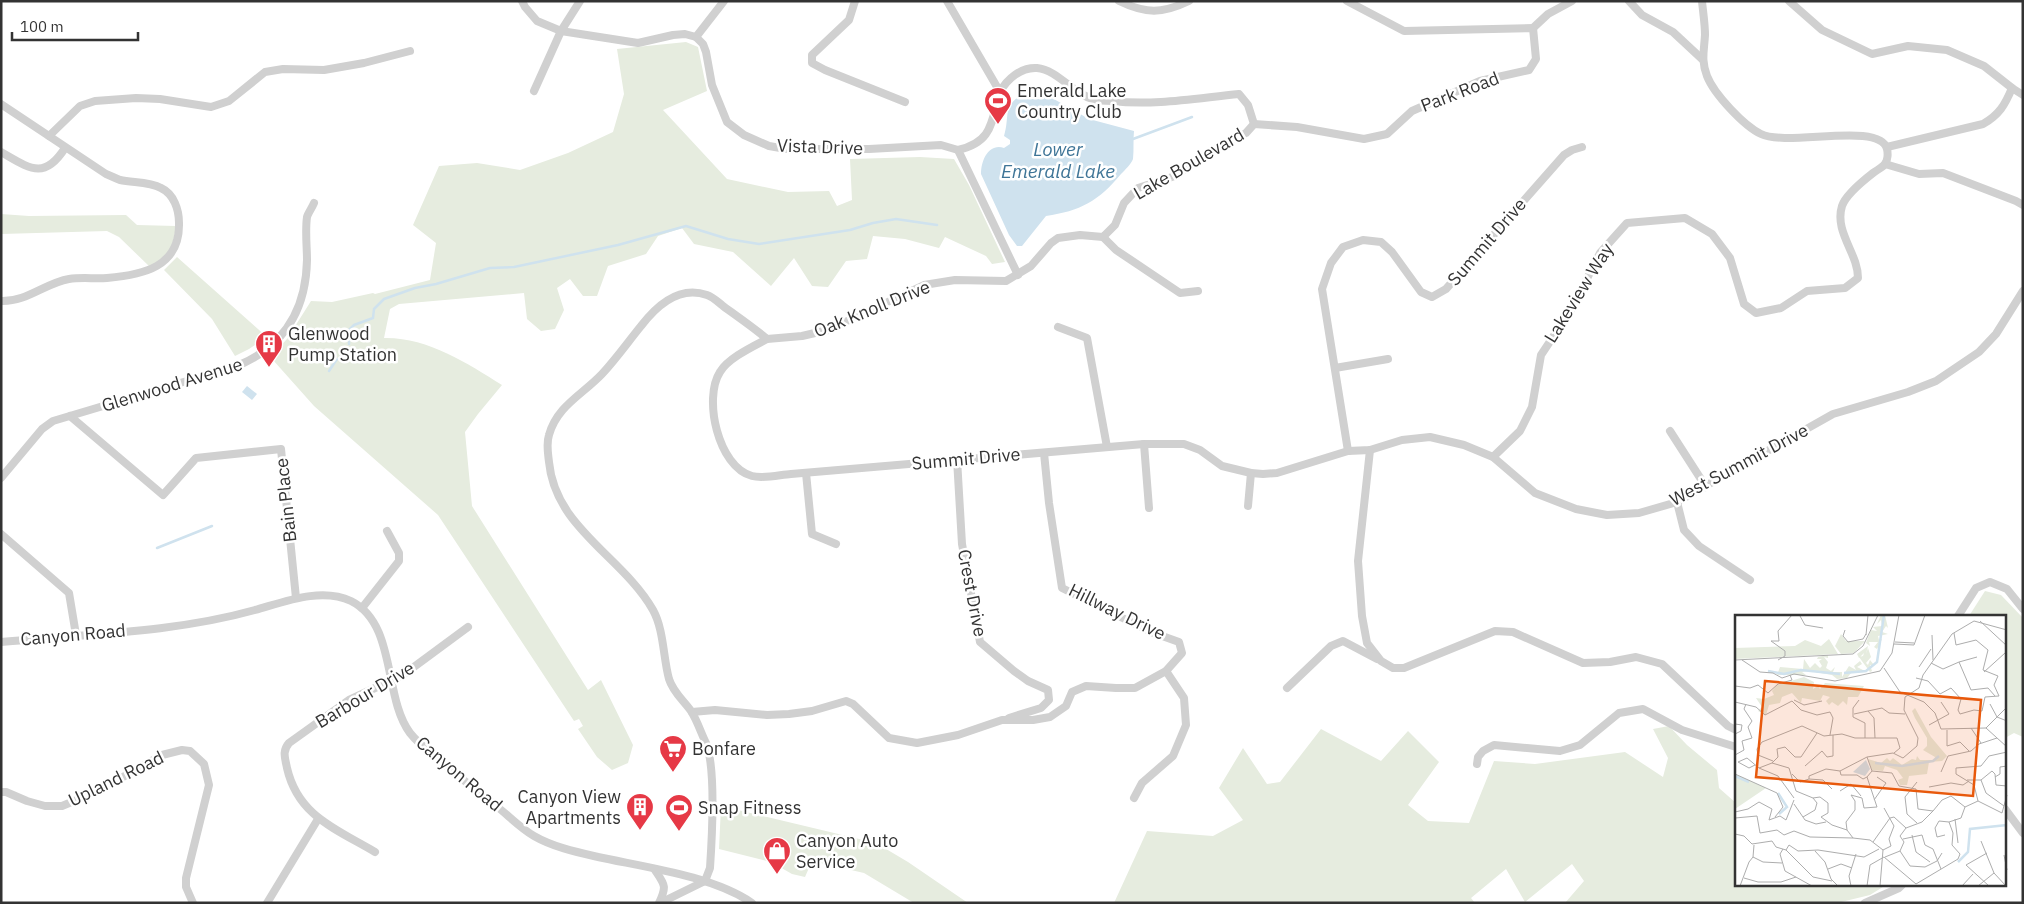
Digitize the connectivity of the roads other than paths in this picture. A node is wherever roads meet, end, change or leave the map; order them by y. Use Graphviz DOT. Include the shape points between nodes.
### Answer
graph roads {
  1 [pos="522,1"];
  2 [pos="580,1"];
  3 [pos="724,1"];
  4 [pos="855,1"];
  5 [pos="947,1"];
  6 [pos="1119,1"];
  7 [pos="1189,1"];
  8 [pos="1347,1"];
  9 [pos="1572,1"];
  10 [pos="1628,1"];
  11 [pos="1702,1"];
  12 [pos="1789,1"];
  13 [pos="1534,28"];
  14 [pos="562,31"];
  15 [pos="696,37"];
  16 [pos="410,51"];
  17 [pos="1702,59"];
  18 [pos="2012,88"];
  19 [pos="534,91"];
  20 [pos="1000,92"];
  21 [pos="2023,96"];
  22 [pos="905,102"];
  23 [pos="1,104"];
  24 [pos="1254,124"];
  25 [pos="49,136"];
  26 [pos="1582,147"];
  27 [pos="1887,147"];
  28 [pos="65,148"];
  29 [pos="958,150"];
  30 [pos="1,152"];
  31 [pos="1885,164"];
  32 [pos="314,204"];
  33 [pos="2023,206"];
  34 [pos="1103,238"];
  35 [pos="1018,275"];
  36 [pos="1198,291"];
  37 [pos="2023,291"];
  38 [pos="1,301"];
  39 [pos="1058,327"];
  40 [pos="767,338"];
  41 [pos="1388,359"];
  42 [pos="1335,368"];
  43 [pos="70,416"];
  44 [pos="1670,431"];
  45 [pos="1144,444"];
  46 [pos="1107,447"];
  47 [pos="1370,450"];
  48 [pos="1348,451"];
  49 [pos="1044,453"];
  50 [pos="1493,457"];
  51 [pos="957,459"];
  52 [pos="806,473"];
  53 [pos="1251,473"];
  54 [pos="1,478"];
  55 [pos="1706,487"];
  56 [pos="1677,502"];
  57 [pos="1248,506"];
  58 [pos="1149,508"];
  59 [pos="387,531"];
  60 [pos="1,534"];
  61 [pos="836,544"];
  62 [pos="1750,580"];
  63 [pos="296,598"];
  64 [pos="362,608"];
  65 [pos="2023,609"];
  66 [pos="1959,615"];
  67 [pos="468,627"];
  68 [pos="76,635"];
  69 [pos="1,642"];
  70 [pos="1381,661"];
  71 [pos="1166,671"];
  72 [pos="392,680"];
  73 [pos="1287,688"];
  74 [pos="692,712"];
  75 [pos="1002,720"];
  76 [pos="1735,730"];
  77 [pos="1735,747"];
  78 [pos="1477,764"];
  79 [pos="1,792"];
  80 [pos="1134,798"];
  81 [pos="2006,811"];
  82 [pos="318,819"];
  83 [pos="2023,833"];
  84 [pos="375,852"];
  85 [pos="655,870"];
  86 [pos="705,881"];
  87 [pos="1901,886"];
  88 [pos="193,903"];
  89 [pos="267,903"];
  90 [pos="659,903"];
  91 [pos="752,903"];
  92 [pos="1865,903"];
  1 -- 14 [label="street" via="537,21"];
  2 -- 14 [label="street"];
  3 -- 15 [label="street"];
  4 -- 22 [label="street" via="848,20 812,55 812,63"];
  5 -- 20 [label="street"];
  6 -- 7 [label="street" via="1142,10 1157,11"];
  8 -- 13 [label="street" via="1404,31"];
  9 -- 13 [label="street" via="1548,14"];
  10 -- 17 [label="street" via="1642,15 1673,32"];
  11 -- 17 [label="street" via="1705,35"];
  12 -- 18 [label="street" via="1822,30 1872,54 1908,46 1947,50 1984,66"];
  13 -- 24 [label="street, Park Road" via="1536,60 1529,70 1480,81 1412,111 1387,134 1364,139 1297,127"];
  14 -- 15 [label="street" via="638,43 673,34"];
  14 -- 19 [label="street"];
  15 -- 29 [label="street, Vista Drive" via="706,52 712,85 727,122 756,142 786,149 941,146"];
  16 -- 25 [label="street" via="324,70 265,72 229,101 211,107 152,99 95,101 80,106"];
  17 -- 27 [label="street" via="1708,78 1733,112 1762,134 1792,139 1856,134 1872,136"];
  18 -- 21 [label="street"];
  18 -- 27 [label="street" via="1996,117 1983,124"];
  20 -- 24 [label="street, Lake Boulevard" via="1010,78 1026,69 1036,68 1046,70 1092,99 1129,103 1239,94 1248,105"];
  20 -- 29 [label="street" via="986,134 972,146"];
  23 -- 25 [label="street"];
  24 -- 34 [label="street, Lake Boulevard" via="1246,133 1218,147 1175,176 1138,188 1124,203 1115,225"];
  25 -- 28 [label="street"];
  26 -- 42 [label="street, Summit Drive" via="1564,155 1446,289 1432,297 1421,292 1381,242 1363,240 1343,247 1332,262 1322,289"];
  27 -- 31 [label="street"];
  28 -- 30 [label="street" via="50,166 40,170 27,167"];
  28 -- 38 [label="street" via="106,174 121,180 144,182 169,193 176,205 180,236 166,260 156,268 108,278 69,279 12,302"];
  29 -- 35 [label="street"];
  31 -- 33 [label="street" via="1919,174 1943,173"];
  31 -- 50 [label="street, Lakeview Way" via="1860,182 1842,205 1841,228 1858,267 1858,278 1844,288 1807,291 1781,308 1756,313 1744,304 1730,258 1712,234 1684,218 1627,223 1600,252 1571,310 1540,355 1532,407 1520,431"];
  32 -- 43 [label="street, Glenwood Avenue" via="308,217 305,287 299,308 285,331 265,352 237,366"];
  34 -- 35 [label="street" via="1080,235 1058,238"];
  34 -- 36 [label="street" via="1180,293"];
  35 -- 40 [label="street, Oak Knoll Drive" via="1002,282 955,280 924,285 828,330 802,336"];
  37 -- 55 [label="street, West Summit Drive" via="1996,334 1979,352 1936,381 1833,414"];
  39 -- 46 [label="street" via="1087,338"];
  40 -- 52 [label="street, Summit Drive" via="720,370 714,385 716,426 724,451 735,466 752,476"];
  40 -- 74 [label="street" via="708,295 680,294 668,299 654,308 600,376 562,409 548,436 549,469 557,495 569,516 635,586 653,611 670,680 677,696"];
  41 -- 42 [label="street"];
  42 -- 48 [label="street, Summit Drive"];
  43 -- 54 [label="street, Glenwood Avenue" via="53,421 42,429"];
  43 -- 63 [label="street, Bain Place" via="163,495 196,458 281,449"];
  44 -- 55 [label="street"];
  45 -- 46 [label="street, Summit Drive"];
  45 -- 53 [label="street, Summit Drive" via="1184,444 1200,450 1222,466"];
  45 -- 58 [label="street"];
  46 -- 49 [label="street, Summit Drive"];
  47 -- 48 [label="street, Summit Drive"];
  47 -- 50 [label="street, West Summit Drive" via="1402,440 1430,437 1464,445"];
  47 -- 70 [label="street" via="1358,561 1367,643"];
  48 -- 53 [label="street, Summit Drive" via="1277,473"];
  49 -- 51 [label="street, Summit Drive"];
  49 -- 71 [label="street, Hillway Drive" via="1062,588 1151,632 1179,642 1182,653"];
  50 -- 56 [label="street, West Summit Drive" via="1535,493 1576,510 1638,513"];
  51 -- 52 [label="street, Summit Drive"];
  51 -- 75 [label="street, Crest Drive" via="962,544 980,642 1028,682 1048,690 1049,700 1042,708"];
  52 -- 61 [label="street" via="812,534"];
  53 -- 57 [label="street"];
  55 -- 56 [label="street, West Summit Drive"];
  56 -- 62 [label="street" via="1684,530 1699,546"];
  59 -- 64 [label="street" via="399,552 399,562"];
  60 -- 68 [label="street" via="69,593"];
  63 -- 64 [label="street, Canyon Road" via="331,596"];
  63 -- 68 [label="street, Canyon Road" via="181,626"];
  64 -- 72 [label="street, Canyon Road" via="378,631"];
  65 -- 66 [label="street" via="2007,589 1990,582 1976,588"];
  67 -- 72 [label="street, Barbour Drive"];
  68 -- 69 [label="street, Canyon Road"];
  70 -- 73 [label="street" via="1343,641 1331,646"];
  70 -- 76 [label="street" via="1393,668 1404,668 1495,631 1513,632 1583,663 1636,657 1662,664"];
  71 -- 75 [label="street" via="1135,688 1086,686 1072,692 1066,706 1050,718"];
  71 -- 80 [label="street" via="1184,698 1186,725 1172,756 1142,783"];
  72 -- 82 [label="street, Barbour Drive" via="349,700 285,748 289,778 301,801"];
  72 -- 85 [label="street, Canyon Road" via="402,720 418,743 532,835 553,845"];
  74 -- 75 [label="street" via="789,714 846,701 889,738 918,743 958,736"];
  74 -- 86 [label="street" via="707,746 711,765 711,853"];
  77 -- 78 [label="street" via="1682,730 1643,709 1618,713 1580,745 1560,751 1494,745 1482,751"];
  79 -- 88 [label="street, Upland Road" via="45,806 62,806 162,755 190,751 204,764 209,786 186,878"];
  81 -- 83 [label="street"];
  82 -- 84 [label="street, Barbour Drive"];
  82 -- 89 [label="street"];
  85 -- 86 [label="street, Canyon Road"];
  85 -- 90 [label="street" via="665,885"];
  86 -- 90 [label="street"];
  86 -- 91 [label="street, Canyon Road"];
  87 -- 92 [label="street"];
}
